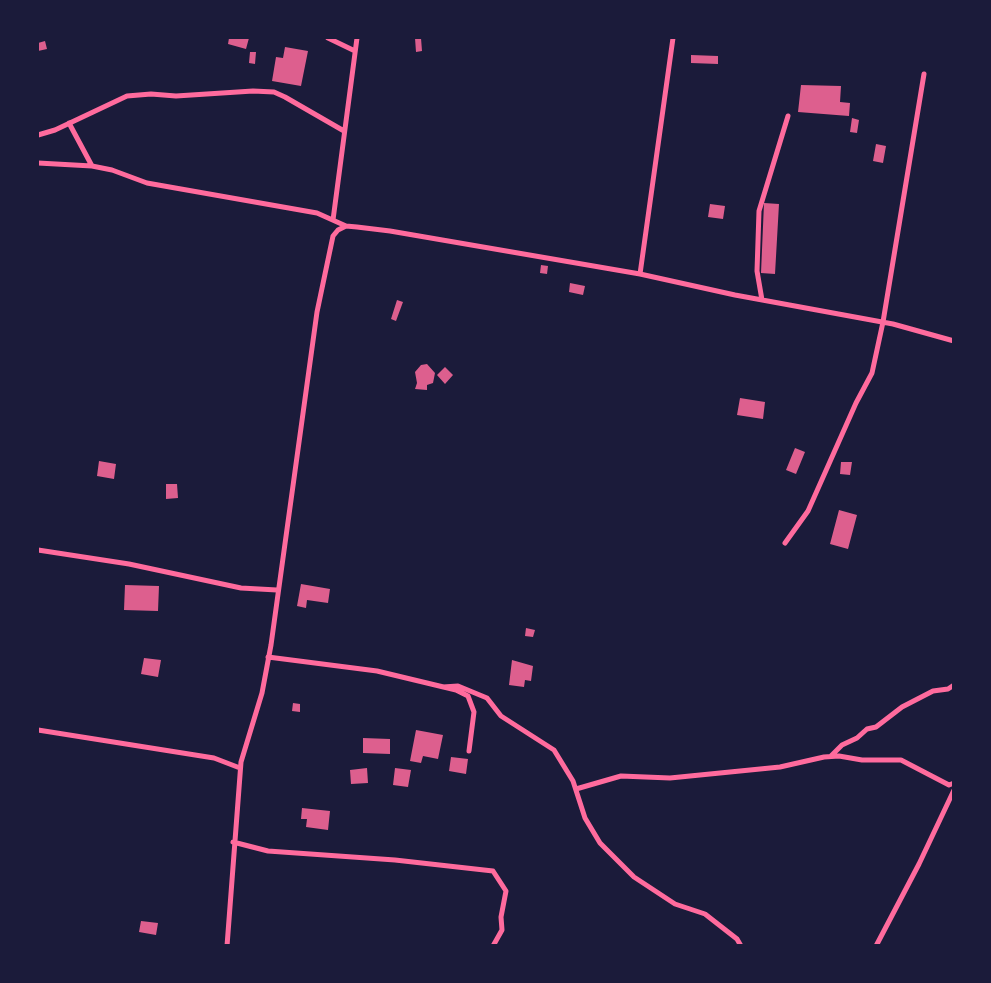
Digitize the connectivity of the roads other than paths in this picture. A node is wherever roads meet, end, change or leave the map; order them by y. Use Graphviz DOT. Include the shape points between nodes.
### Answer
graph roads {
  1 [pos="328,38"];
  2 [pos="357,38"];
  3 [pos="673,38"];
  4 [pos="355,51"];
  5 [pos="924,74"];
  6 [pos="788,116"];
  7 [pos="69,123"];
  8 [pos="344,131"];
  9 [pos="38,135"];
  10 [pos="38,163"];
  11 [pos="92,166"];
  12 [pos="333,220"];
  13 [pos="346,226"];
  14 [pos="640,274"];
  15 [pos="762,300"];
  16 [pos="882,322"];
  17 [pos="954,341"];
  18 [pos="785,543"];
  19 [pos="38,550"];
  20 [pos="277,590"];
  21 [pos="268,658"];
  22 [pos="954,685"];
  23 [pos="443,687"];
  24 [pos="38,730"];
  25 [pos="469,751"];
  26 [pos="830,756"];
  27 [pos="240,768"];
  28 [pos="954,783"];
  29 [pos="576,789"];
  30 [pos="954,790"];
  31 [pos="233,842"];
  32 [pos="227,946"];
  33 [pos="493,946"];
  34 [pos="741,946"];
  35 [pos="876,946"];
  1 -- 4 [label="street"];
  2 -- 4 [label="street"];
  3 -- 14 [label="street"];
  4 -- 8 [label="street"];
  5 -- 16 [label="street"];
  6 -- 15 [label="street" via="758,211 757,271"];
  7 -- 8 [label="street" via="138,94 176,96 264,91 285,97"];
  7 -- 9 [label="street"];
  7 -- 11 [label="street"];
  8 -- 12 [label="street"];
  10 -- 11 [label="street"];
  11 -- 12 [label="street" via="147,183 317,213"];
  12 -- 13 [label="street"];
  13 -- 14 [label="street"];
  13 -- 20 [label="street" via="333,236 317,312"];
  14 -- 15 [label="street"];
  15 -- 16 [label="street"];
  16 -- 17 [label="street"];
  16 -- 18 [label="street" via="872,373 808,510"];
  19 -- 20 [label="street" via="129,564 241,588"];
  20 -- 21 [label="street"];
  21 -- 23 [label="street" via="377,671"];
  21 -- 27 [label="street" via="262,693"];
  22 -- 26 [label="street" via="933,691 902,707"];
  23 -- 25 [label="street" via="468,696 474,712"];
  23 -- 29 [label="street" via="458,686 487,698 501,716 554,750"];
  24 -- 27 [label="street" via="214,758"];
  26 -- 28 [label="street" via="901,760 949,785"];
  26 -- 29 [label="street" via="780,767 670,778 621,776"];
  27 -- 31 [label="street"];
  29 -- 34 [label="street" via="584,818 600,843 634,877 675,904 705,914 737,938"];
  30 -- 35 [label="street"];
  31 -- 32 [label="street"];
  31 -- 33 [label="street" via="268,851 493,871 506,891 502,930"];
}
